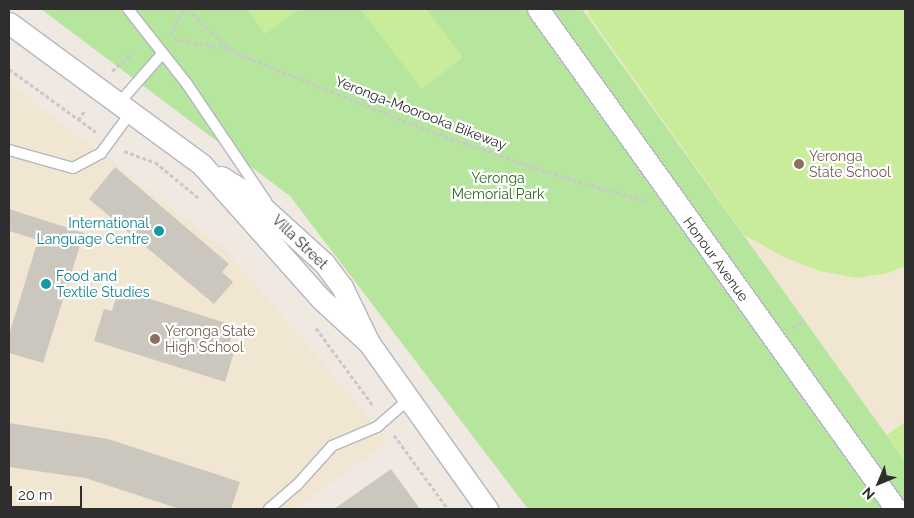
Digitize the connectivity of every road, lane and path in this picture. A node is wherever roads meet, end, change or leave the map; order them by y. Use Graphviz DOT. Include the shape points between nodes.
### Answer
graph roads {
  1 [pos="128,9"];
  2 [pos="182,9"];
  3 [pos="187,9"];
  4 [pos="538,9"];
  5 [pos="9,23"];
  6 [pos="230,49"];
  7 [pos="134,52"];
  8 [pos="162,54"];
  9 [pos="9,69"];
  10 [pos="109,73"];
  11 [pos="125,107"];
  12 [pos="84,110"];
  13 [pos="78,120"];
  14 [pos="99,134"];
  15 [pos="9,150"];
  16 [pos="118,150"];
  17 [pos="202,165"];
  18 [pos="205,204"];
  19 [pos="654,204"];
  20 [pos="276,218"];
  21 [pos="804,320"];
  22 [pos="314,325"];
  23 [pos="790,329"];
  24 [pos="369,343"];
  25 [pos="408,400"];
  26 [pos="379,413"];
  27 [pos="393,433"];
  28 [pos="269,509"];
  29 [pos="448,509"];
  30 [pos="487,509"];
  31 [pos="896,509"];
  1 -- 8 [label="lane"];
  2 -- 6 [label="path" via="170,38"];
  3 -- 6 [label="path, Yeronga-Moorooka Bikeway"];
  4 -- 31 [label="street, Honour Avenue"];
  5 -- 11 [label="street, Villa Street"];
  6 -- 19 [label="path, Yeronga-Moorooka Bikeway" via="414,125 535,168"];
  7 -- 10 [label="path"];
  8 -- 11 [label="lane"];
  8 -- 20 [label="lane" via="221,132"];
  9 -- 13 [label="path"];
  11 -- 15 [label="lane" via="101,153 73,168"];
  11 -- 17 [label="street, Villa Street"];
  12 -- 13 [label="path"];
  13 -- 14 [label="path"];
  16 -- 18 [label="path" via="155,162"];
  17 -- 20 [label="street, Villa Street" via="248,194"];
  17 -- 24 [label="street, Villa Street" via="321,299"];
  20 -- 24 [label="street, Villa Street" via="324,263 342,286"];
  21 -- 23 [label="path"];
  22 -- 26 [label="path"];
  24 -- 25 [label="street, Villa Street"];
  25 -- 28 [label="lane" via="377,427 332,446 297,485"];
  25 -- 30 [label="street, Villa Street"];
  27 -- 29 [label="path"];
}
